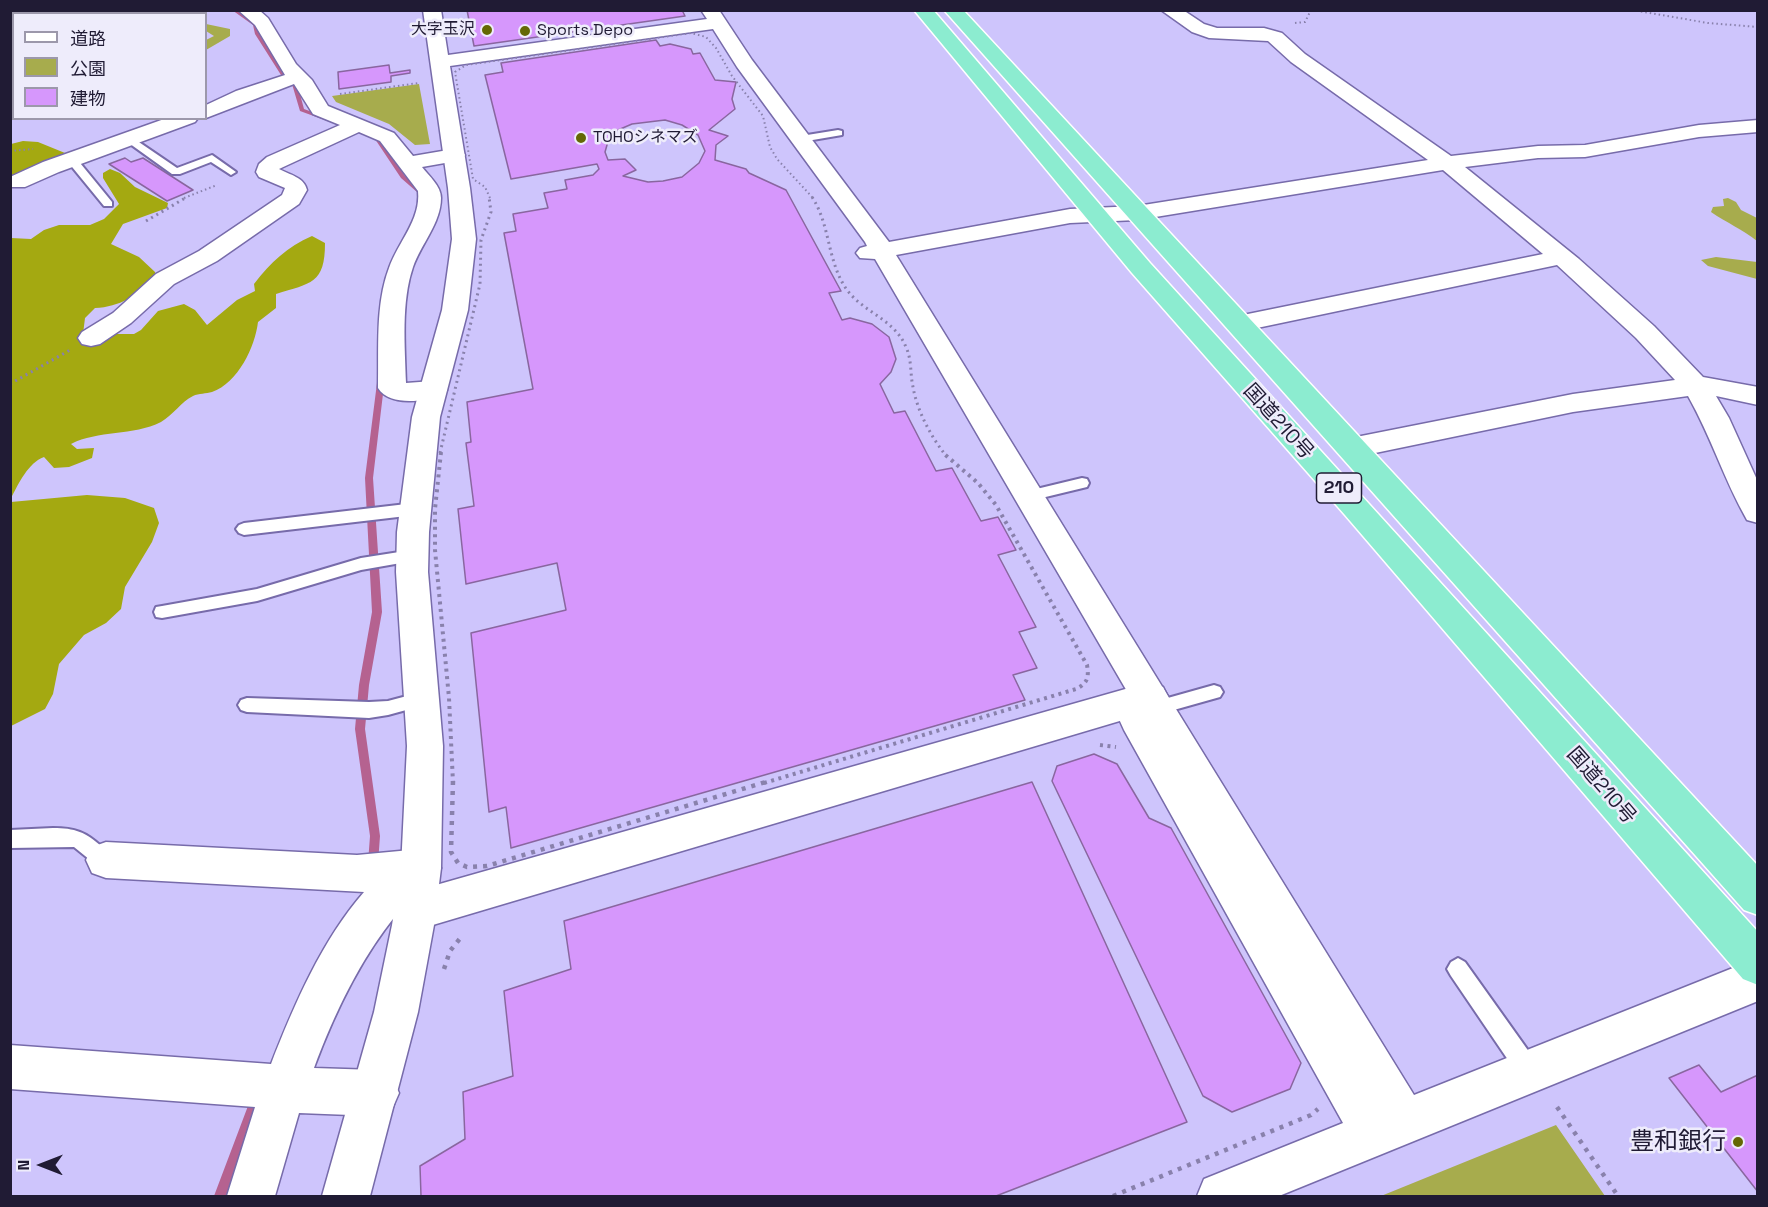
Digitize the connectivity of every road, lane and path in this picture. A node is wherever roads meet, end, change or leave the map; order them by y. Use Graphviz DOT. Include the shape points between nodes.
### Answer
graph roads {
  1 [pos="247,10"];
  2 [pos="432,10"];
  3 [pos="923,10"];
  4 [pos="953,10"];
  5 [pos="1170,10"];
  6 [pos="1632,10"];
  7 [pos="710,22"];
  8 [pos="1758,27"];
  9 [pos="433,72"];
  10 [pos="297,77"];
  11 [pos="339,94"];
  12 [pos="207,112"];
  13 [pos="175,120"];
  14 [pos="155,123"];
  15 [pos="359,124"];
  16 [pos="1758,126"];
  17 [pos="838,133"];
  18 [pos="130,139"];
  19 [pos="801,139"];
  20 [pos="454,155"];
  21 [pos="72,160"];
  22 [pos="408,163"];
  23 [pos="1448,164"];
  24 [pos="231,172"];
  25 [pos="17,182"];
  26 [pos="221,183"];
  27 [pos="489,193"];
  28 [pos="108,204"];
  29 [pos="1137,213"];
  30 [pos="1099,219"];
  31 [pos="146,220"];
  32 [pos="1562,257"];
  33 [pos="880,260"];
  34 [pos="1238,324"];
  35 [pos="91,338"];
  36 [pos="10,384"];
  37 [pos="1696,386"];
  38 [pos="433,390"];
  39 [pos="1758,396"];
  40 [pos="1351,448"];
  41 [pos="1082,483"];
  42 [pos="1029,496"];
  43 [pos="415,509"];
  44 [pos="1758,512"];
  45 [pos="244,529"];
  46 [pos="412,556"];
  47 [pos="162,612"];
  48 [pos="1214,692"];
  49 [pos="422,699"];
  50 [pos="1144,703"];
  51 [pos="247,705"];
  52 [pos="10,839"];
  53 [pos="106,860"];
  54 [pos="421,868"];
  55 [pos="1758,896"];
  56 [pos="416,910"];
  57 [pos="1758,964"];
  58 [pos="1458,969"];
  59 [pos="1758,979"];
  60 [pos="10,1066"];
  61 [pos="1529,1071"];
  62 [pos="269,1086"];
  63 [pos="376,1093"];
  64 [pos="1319,1104"];
  65 [pos="1557,1107"];
  66 [pos="1390,1128"];
  67 [pos="251,1197"];
  68 [pos="346,1197"];
  69 [pos="1113,1197"];
  70 [pos="1221,1197"];
  71 [pos="1618,1197"];
  1 -- 10 [label="street" via="262,22"];
  2 -- 9 [label="street"];
  3 -- 30 [label="highway, 国道210号 / 210"];
  4 -- 29 [label="highway, 国道210号 / 210"];
  5 -- 23 [label="street" via="1215,34 1272,35"];
  6 -- 8 [label="path"];
  7 -- 9 [label="street"];
  7 -- 19 [label="street"];
  7 -- 27 [label="path" via="730,73 763,116 772,152 807,188 818,208 831,256 847,290 901,336 909,355 916,401 943,454 982,487 996,505 1089,670 1084,685 487,866 474,868 458,863 451,852 449,698 435,550 435,509 441,447 480,284 481,240 491,212"];
  7 -- 33 [label="street" via="725,50"];
  9 -- 11 [label="path"];
  9 -- 20 [label="street"];
  10 -- 12 [label="street" via="243,94"];
  10 -- 15 [label="street" via="320,110"];
  13 -- 14 [label="street"];
  14 -- 18 [label="street"];
  15 -- 22 [label="street" via="387,137"];
  15 -- 35 [label="street" via="271,165 269,174 295,185 291,199 208,256 165,279 122,318"];
  16 -- 23 [label="street" via="1699,131 1585,152 1525,153"];
  17 -- 19 [label="lane"];
  18 -- 21 [label="street"];
  18 -- 24 [label="lane" via="176,172 212,158"];
  19 -- 33 [label="street"];
  20 -- 22 [label="street"];
  20 -- 38 [label="street" via="464,224 464,254 455,310"];
  21 -- 25 [label="street"];
  21 -- 28 [label="lane"];
  22 -- 38 [label="street" via="431,198 398,277 392,388 401,393"];
  23 -- 29 [label="street"];
  23 -- 32 [label="street"];
  26 -- 31 [label="path"];
  29 -- 30 [label="street"];
  29 -- 34 [label="highway, 国道210号 / 210"];
  30 -- 33 [label="street"];
  30 -- 57 [label="highway, 国道210号 / 210"];
  32 -- 34 [label="street"];
  32 -- 37 [label="street" via="1645,332"];
  33 -- 42 [label="street"];
  33 -- 50 [label="street"];
  34 -- 40 [label="highway, 国道210号 / 210"];
  35 -- 36 [label="path"];
  37 -- 39 [label="street" via="1716,386"];
  37 -- 40 [label="street" via="1573,403"];
  37 -- 44 [label="street"];
  38 -- 43 [label="street"];
  40 -- 55 [label="highway, 国道210号 / 210"];
  41 -- 42 [label="lane"];
  42 -- 50 [label="street"];
  43 -- 45 [label="lane"];
  43 -- 46 [label="street"];
  46 -- 47 [label="lane" via="362,564 257,596"];
  46 -- 49 [label="street"];
  48 -- 50 [label="lane"];
  49 -- 51 [label="lane" via="369,710"];
  49 -- 54 [label="street" via="425,783"];
  50 -- 56 [label="street"];
  50 -- 66 [label="street"];
  52 -- 53 [label="lane" via="76,838"];
  53 -- 54 [label="street" via="367,874"];
  54 -- 56 [label="street"];
  54 -- 62 [label="street" via="384,898 357,933"];
  56 -- 63 [label="street"];
  58 -- 61 [label="lane"];
  59 -- 61 [label="street"];
  60 -- 62 [label="street"];
  61 -- 66 [label="street"];
  62 -- 63 [label="street"];
  62 -- 67 [label="street"];
  63 -- 68 [label="street"];
  64 -- 69 [label="path" via="1311,1115"];
  65 -- 71 [label="path"];
  66 -- 70 [label="street"];
}
